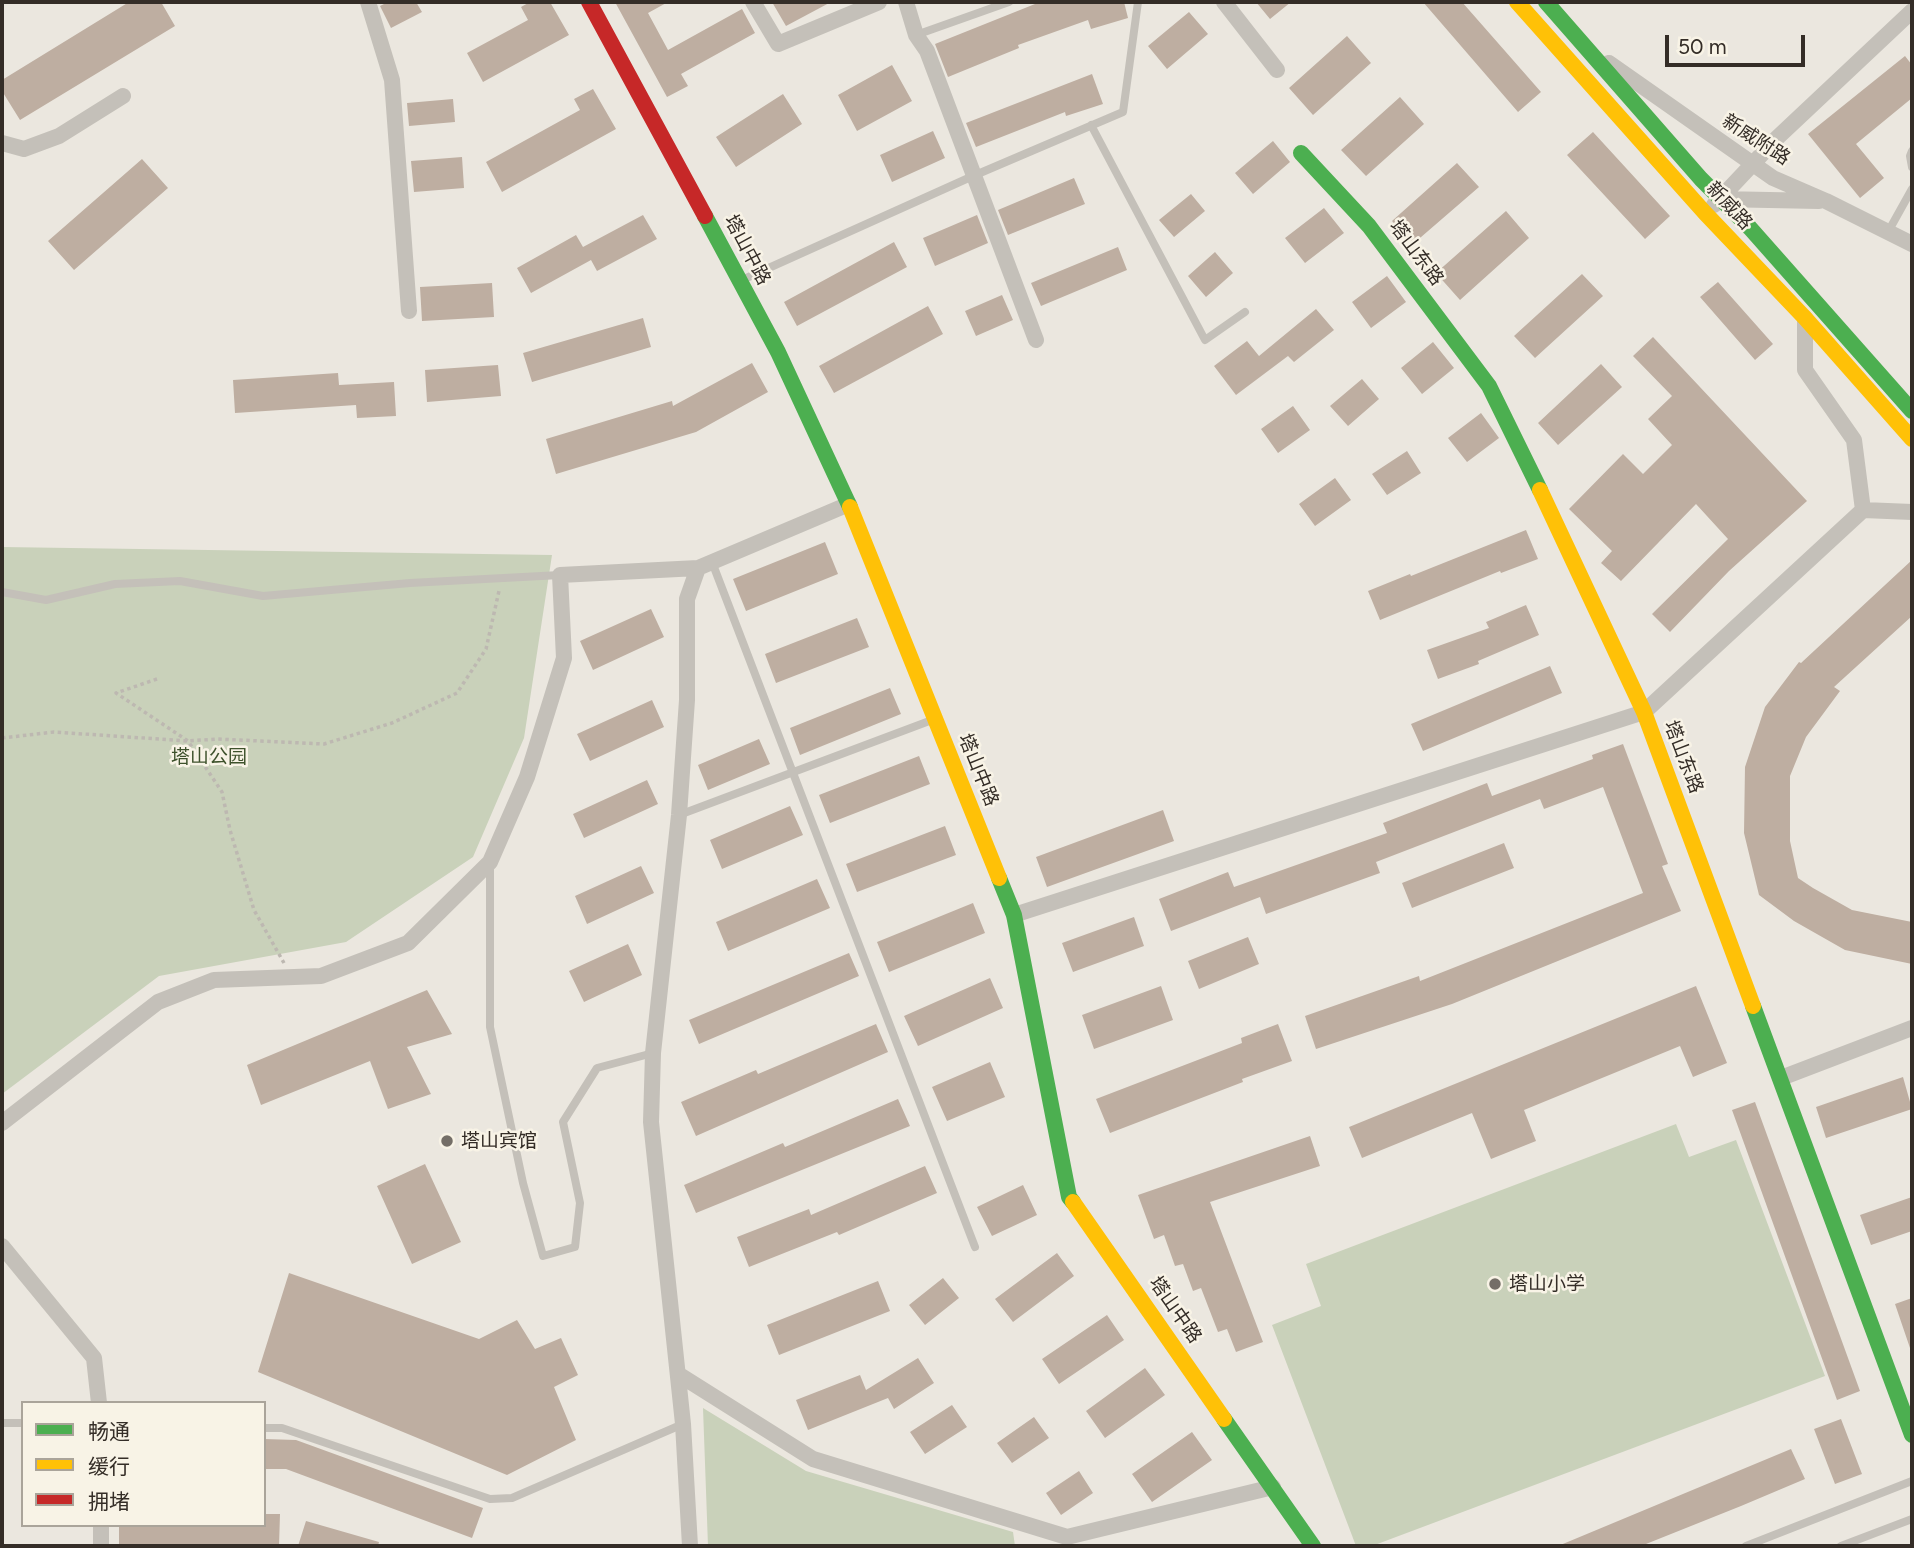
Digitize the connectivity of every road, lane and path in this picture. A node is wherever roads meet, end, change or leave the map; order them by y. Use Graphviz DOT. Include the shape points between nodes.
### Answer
graph roads {
  1 [pos="368,2"];
  2 [pos="589,2"];
  3 [pos="753,2"];
  4 [pos="878,2"];
  5 [pos="906,2"];
  6 [pos="1009,2"];
  7 [pos="1138,2"];
  8 [pos="1224,2"];
  9 [pos="1517,2"];
  10 [pos="1546,2"];
  11 [pos="1912,11"];
  12 [pos="916,34"];
  13 [pos="1590,49"];
  14 [pos="1277,70"];
  15 [pos="123,96"];
  16 [pos="1091,125"];
  17 [pos="2,144"];
  18 [pos="1912,151"];
  19 [pos="1301,153"];
  20 [pos="1751,164"];
  21 [pos="1912,167"];
  22 [pos="973,176"];
  23 [pos="1912,189"];
  24 [pos="1720,199"];
  25 [pos="1826,201"];
  26 [pos="1705,213"];
  27 [pos="1888,232"];
  28 [pos="1912,244"];
  29 [pos="740,281"];
  30 [pos="409,311"];
  31 [pos="1245,312"];
  32 [pos="1805,318"];
  33 [pos="1036,340"];
  34 [pos="1912,411"];
  35 [pos="1912,439"];
  36 [pos="849,504"];
  37 [pos="1863,510"];
  38 [pos="1912,512"];
  39 [pos="705,565"];
  40 [pos="560,575"];
  41 [pos="502,578"];
  42 [pos="2,592"];
  43 [pos="157,679"];
  44 [pos="1644,712"];
  45 [pos="935,719"];
  46 [pos="2,738"];
  47 [pos="187,741"];
  48 [pos="795,772"];
  49 [pos="679,815"];
  50 [pos="490,862"];
  51 [pos="1014,915"];
  52 [pos="292,976"];
  53 [pos="1912,1028"];
  54 [pos="653,1053"];
  55 [pos="1781,1078"];
  56 [pos="2,1123"];
  57 [pos="2,1246"];
  58 [pos="975,1247"];
  59 [pos="678,1374"];
  60 [pos="99,1401"];
  61 [pos="2,1423"];
  62 [pos="21,1423"];
  63 [pos="683,1424"];
  64 [pos="266,1428"];
  65 [pos="1912,1435"];
  66 [pos="1912,1481"];
  67 [pos="1273,1487"];
  68 [pos="1912,1518"];
  69 [pos="101,1527"];
  70 [pos="101,1546"];
  71 [pos="690,1546"];
  72 [pos="1313,1546"];
  73 [pos="1746,1546"];
  74 [pos="1841,1546"];
  1 -- 30 [label="street" via="392,80"];
  2 -- 29 [label="street, 塔山中路"];
  3 -- 4 [label="street" via="778,44"];
  5 -- 12 [label="street"];
  6 -- 12 [label="lane"];
  7 -- 16 [label="lane" via="1123,112"];
  8 -- 14 [label="street"];
  9 -- 26 [label="street, 新威路"];
  10 -- 13 [label="street, 新威路"];
  11 -- 20 [label="street"];
  12 -- 22 [label="street" via="927,51"];
  13 -- 20 [label="street, 新威附路"];
  13 -- 24 [label="street, 新威路"];
  15 -- 17 [label="street" via="59,136 24,149"];
  16 -- 22 [label="lane"];
  16 -- 31 [label="lane" via="1205,340"];
  18 -- 21 [label="lane"];
  19 -- 44 [label="street, 塔山东路" via="1370,226 1489,386"];
  20 -- 24 [label="street"];
  20 -- 25 [label="street, 新威附路"];
  22 -- 29 [label="lane"];
  22 -- 33 [label="street"];
  23 -- 27 [label="lane"];
  24 -- 25 [label="street"];
  24 -- 26 [label="street"];
  24 -- 34 [label="street, 新威路"];
  25 -- 27 [label="street, 新威附路"];
  26 -- 32 [label="street, 新威路"];
  27 -- 28 [label="street, 新威附路"];
  29 -- 36 [label="street, 塔山中路"];
  32 -- 35 [label="street, 新威路"];
  32 -- 37 [label="street" via="1805,370 1854,440"];
  36 -- 39 [label="street"];
  36 -- 45 [label="street, 塔山中路"];
  37 -- 38 [label="street"];
  37 -- 44 [label="street"];
  39 -- 40 [label="street"];
  39 -- 48 [label="lane"];
  39 -- 49 [label="street" via="687,599 687,700"];
  40 -- 41 [label="lane"];
  40 -- 50 [label="street" via="564,658 527,777"];
  41 -- 42 [label="lane" via="263,596 180,580 115,584 46,600"];
  41 -- 47 [label="path" via="486,649 457,692 392,723 324,744"];
  43 -- 47 [label="path" via="116,692"];
  44 -- 51 [label="street"];
  44 -- 55 [label="street, 塔山东路"];
  45 -- 48 [label="lane"];
  45 -- 51 [label="street, 塔山中路"];
  46 -- 47 [label="path" via="54,732"];
  47 -- 52 [label="path" via="222,792 254,910"];
  48 -- 49 [label="lane"];
  48 -- 58 [label="lane"];
  49 -- 54 [label="street"];
  50 -- 52 [label="street" via="408,943 321,976"];
  50 -- 54 [label="lane" via="490,1027 543,1256 575,1247 580,1203 563,1122 597,1068"];
  51 -- 67 [label="street, 塔山中路" via="1069,1197"];
  52 -- 56 [label="street" via="214,980 158,1002"];
  53 -- 55 [label="street"];
  54 -- 59 [label="street" via="651,1122"];
  55 -- 65 [label="street, 塔山东路"];
  57 -- 60 [label="street" via="94,1358"];
  59 -- 63 [label="street"];
  59 -- 67 [label="street" via="813,1459 1066,1537"];
  61 -- 62 [label="lane"];
  63 -- 64 [label="lane" via="512,1498 490,1499 282,1429"];
  63 -- 71 [label="street"];
  66 -- 73 [label="lane"];
  67 -- 72 [label="street, 塔山中路"];
  68 -- 74 [label="lane"];
  69 -- 70 [label="street"];
}
